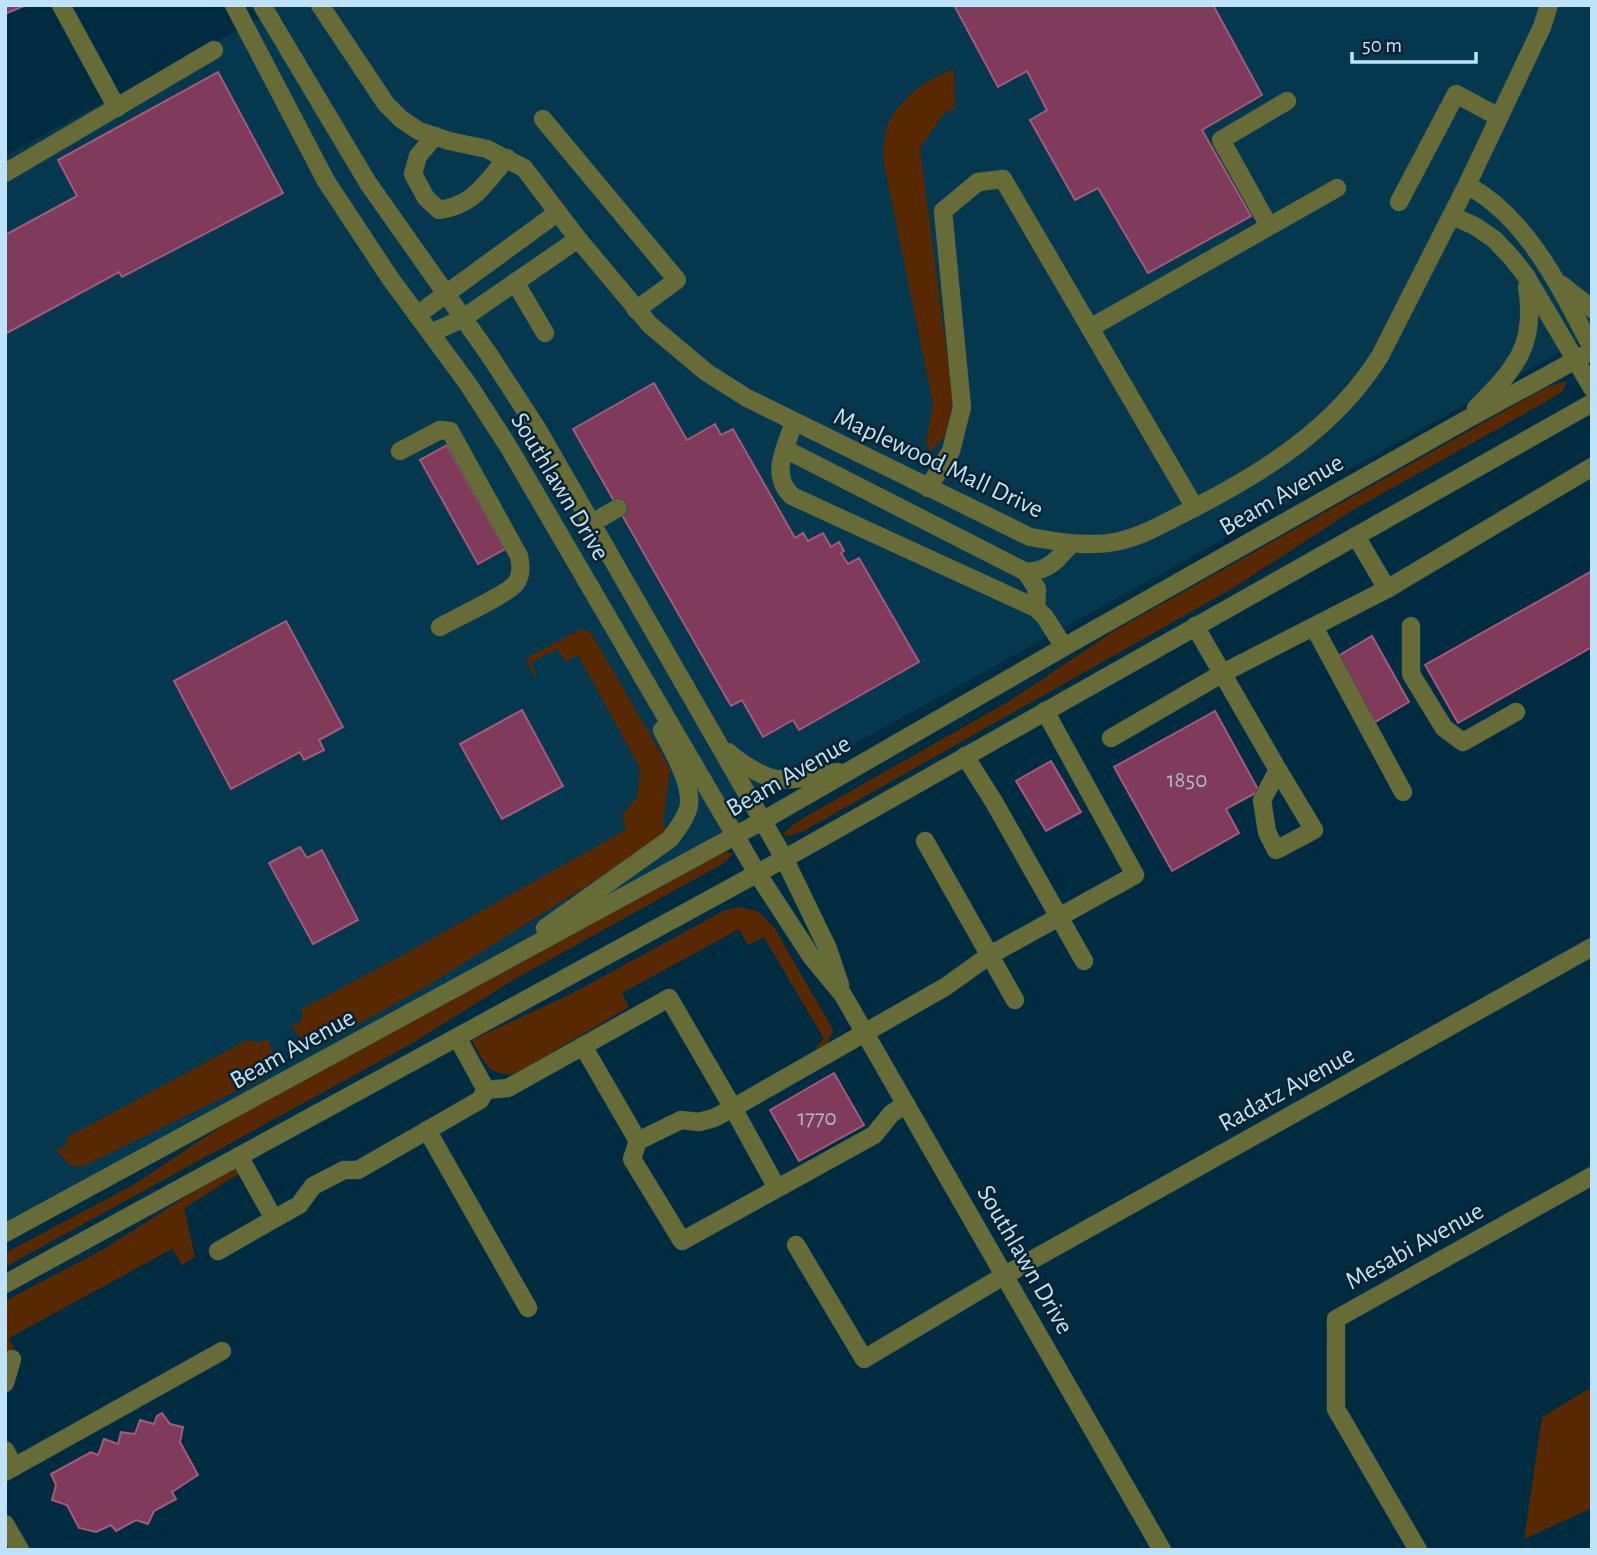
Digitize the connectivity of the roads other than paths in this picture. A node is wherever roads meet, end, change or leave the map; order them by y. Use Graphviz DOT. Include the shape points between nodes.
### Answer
graph roads {
  1 [pos="61,5"];
  2 [pos="234,5"];
  3 [pos="262,5"];
  4 [pos="320,5"];
  5 [pos="1549,5"];
  6 [pos="214,50"];
  7 [pos="1287,101"];
  8 [pos="117,108"];
  9 [pos="1499,117"];
  10 [pos="542,119"];
  11 [pos="435,136"];
  12 [pos="508,158"];
  13 [pos="5,173"];
  14 [pos="1466,185"];
  15 [pos="1337,188"];
  16 [pos="1399,202"];
  17 [pos="557,213"];
  18 [pos="1452,216"];
  19 [pos="1269,226"];
  20 [pos="578,239"];
  21 [pos="1552,275"];
  22 [pos="1526,276"];
  23 [pos="515,282"];
  24 [pos="446,295"];
  25 [pos="1592,309"];
  26 [pos="636,310"];
  27 [pos="417,315"];
  28 [pos="462,319"];
  29 [pos="1090,328"];
  30 [pos="431,333"];
  31 [pos="545,333"];
  32 [pos="1592,350"];
  33 [pos="1575,361"];
  34 [pos="1592,388"];
  35 [pos="1592,403"];
  36 [pos="794,422"];
  37 [pos="1462,422"];
  38 [pos="785,449"];
  39 [pos="400,451"];
  40 [pos="1592,467"];
  41 [pos="928,488"];
  42 [pos="618,508"];
  43 [pos="1195,508"];
  44 [pos="590,524"];
  45 [pos="1356,536"];
  46 [pos="1071,544"];
  47 [pos="1026,572"];
  48 [pos="1387,589"];
  49 [pos="1037,608"];
  50 [pos="1195,626"];
  51 [pos="1410,626"];
  52 [pos="440,627"];
  53 [pos="1314,627"];
  54 [pos="1064,647"];
  55 [pos="640,671"];
  56 [pos="1223,673"];
  57 [pos="1045,711"];
  58 [pos="1516,712"];
  59 [pos="1111,738"];
  60 [pos="720,745"];
  61 [pos="965,756"];
  62 [pos="1278,769"];
  63 [pos="849,770"];
  64 [pos="1403,792"];
  65 [pos="764,820"];
  66 [pos="736,835"];
  67 [pos="925,841"];
  68 [pos="785,858"];
  69 [pos="757,873"];
  70 [pos="1060,916"];
  71 [pos="1592,947"];
  72 [pos="990,955"];
  73 [pos="1084,961"];
  74 [pos="492,967"];
  75 [pos="843,995"];
  76 [pos="1015,1000"];
  77 [pos="865,1033"];
  78 [pos="457,1037"];
  79 [pos="583,1046"];
  80 [pos="486,1090"];
  81 [pos="906,1104"];
  82 [pos="733,1108"];
  83 [pos="428,1130"];
  84 [pos="638,1141"];
  85 [pos="239,1156"];
  86 [pos="1592,1176"];
  87 [pos="777,1188"];
  88 [pos="274,1219"];
  89 [pos="5,1233"];
  90 [pos="796,1245"];
  91 [pos="219,1251"];
  92 [pos="1005,1275"];
  93 [pos="5,1284"];
  94 [pos="528,1308"];
  95 [pos="222,1351"];
  96 [pos="12,1359"];
  97 [pos="5,1383"];
  98 [pos="5,1450"];
  99 [pos="10,1470"];
  100 [pos="5,1524"];
  101 [pos="20,1550"];
  102 [pos="1162,1550"];
  103 [pos="1418,1550"];
  1 -- 8 [label="street"];
  2 -- 27 [label="street, Southlawn Drive" via="326,181"];
  3 -- 24 [label="street, Southlawn Drive" via="368,183"];
  4 -- 11 [label="street, Maplewood Mall Drive" via="386,104 419,131"];
  5 -- 9 [label="street, Maplewood Mall Drive"];
  6 -- 8 [label="street"];
  7 -- 19 [label="street" via="1221,140"];
  8 -- 13 [label="street"];
  9 -- 14 [label="street, Maplewood Mall Drive"];
  9 -- 16 [label="street" via="1456,94"];
  10 -- 26 [label="street" via="677,280"];
  11 -- 12 [label="street, Maplewood Mall Drive"];
  11 -- 12 [label="street" via="418,156 413,174 426,198 439,210 471,200"];
  12 -- 17 [label="street, Maplewood Mall Drive" via="524,168"];
  14 -- 18 [label="street, Maplewood Mall Drive"];
  14 -- 21 [label="street" via="1488,197 1511,219"];
  15 -- 19 [label="street"];
  17 -- 20 [label="street, Maplewood Mall Drive"];
  17 -- 24 [label="street"];
  18 -- 22 [label="street" via="1494,239"];
  18 -- 43 [label="street, Maplewood Mall Drive" via="1380,356 1342,406 1301,444"];
  19 -- 29 [label="street"];
  20 -- 23 [label="street"];
  20 -- 26 [label="street, Maplewood Mall Drive"];
  21 -- 25 [label="street"];
  21 -- 32 [label="street"];
  22 -- 33 [label="street"];
  22 -- 37 [label="street" via="1530,330 1515,366"];
  23 -- 28 [label="street"];
  23 -- 31 [label="street"];
  24 -- 27 [label="street"];
  24 -- 28 [label="street, Southlawn Drive"];
  26 -- 36 [label="street, Maplewood Mall Drive" via="714,378"];
  27 -- 30 [label="street, Southlawn Drive"];
  28 -- 30 [label="street"];
  28 -- 44 [label="street, Southlawn Drive" via="538,430"];
  29 -- 41 [label="street" via="1003,179 978,182 943,211 962,407 951,452"];
  29 -- 43 [label="street"];
  30 -- 55 [label="street, Southlawn Drive" via="508,446"];
  32 -- 33 [label="street, Beam Avenue"];
  33 -- 34 [label="street"];
  33 -- 37 [label="street, Beam Avenue"];
  35 -- 45 [label="street"];
  36 -- 38 [label="street"];
  36 -- 41 [label="street, Maplewood Mall Drive"];
  37 -- 54 [label="street, Beam Avenue"];
  38 -- 47 [label="street"];
  38 -- 49 [label="street" via="778,468 792,496"];
  39 -- 52 [label="street" via="440,430 450,431 519,556 516,583"];
  40 -- 48 [label="street"];
  41 -- 46 [label="street, Maplewood Mall Drive" via="1030,537"];
  42 -- 44 [label="street"];
  43 -- 46 [label="street, Maplewood Mall Drive" via="1115,542"];
  44 -- 60 [label="street, Southlawn Drive"];
  45 -- 48 [label="street"];
  45 -- 50 [label="street"];
  46 -- 47 [label="street" via="1054,565"];
  47 -- 49 [label="street" via="1037,589"];
  48 -- 53 [label="street"];
  49 -- 54 [label="street"];
  50 -- 56 [label="street"];
  50 -- 57 [label="street"];
  51 -- 58 [label="street" via="1411,674 1444,728 1463,742"];
  53 -- 56 [label="street"];
  53 -- 64 [label="street"];
  54 -- 63 [label="street, Beam Avenue"];
  55 -- 66 [label="street, Southlawn Drive"];
  55 -- 74 [label="street" via="684,774 689,805 682,821 670,839"];
  56 -- 59 [label="street"];
  56 -- 62 [label="street"];
  57 -- 61 [label="street"];
  57 -- 70 [label="street" via="1135,875"];
  60 -- 63 [label="street" via="738,761 774,779"];
  60 -- 65 [label="street, Southlawn Drive"];
  61 -- 68 [label="street"];
  61 -- 70 [label="street"];
  63 -- 65 [label="street, Beam Avenue"];
  65 -- 66 [label="street, Beam Avenue"];
  65 -- 68 [label="street, Southlawn Drive"];
  66 -- 69 [label="street, Southlawn Drive"];
  66 -- 74 [label="street, Beam Avenue"];
  67 -- 72 [label="street"];
  68 -- 69 [label="street"];
  68 -- 75 [label="street, Southlawn Drive" via="828,949"];
  69 -- 75 [label="street, Southlawn Drive" via="811,956"];
  69 -- 78 [label="street"];
  70 -- 72 [label="street"];
  70 -- 73 [label="street"];
  71 -- 92 [label="street, Radatz Avenue"];
  72 -- 76 [label="street"];
  72 -- 77 [label="street"];
  74 -- 89 [label="street, Beam Avenue"];
  75 -- 77 [label="street, Southlawn Drive"];
  77 -- 81 [label="street, Southlawn Drive"];
  77 -- 82 [label="street"];
  78 -- 80 [label="street"];
  78 -- 85 [label="street"];
  79 -- 80 [label="street" via="508,1088"];
  79 -- 82 [label="street" via="669,998"];
  79 -- 84 [label="street"];
  80 -- 83 [label="street" via="480,1100"];
  81 -- 87 [label="street" via="874,1135"];
  81 -- 92 [label="street, Southlawn Drive"];
  82 -- 84 [label="street" via="699,1122 681,1119"];
  82 -- 87 [label="street"];
  83 -- 88 [label="street" via="358,1170 344,1170 313,1186 299,1205"];
  83 -- 94 [label="street"];
  84 -- 87 [label="street" via="632,1159 682,1241"];
  85 -- 88 [label="street"];
  85 -- 93 [label="street"];
  86 -- 103 [label="street, Mesabi Avenue" via="1336,1319 1336,1409"];
  88 -- 91 [label="street"];
  90 -- 92 [label="street, Radatz Avenue" via="864,1359"];
  92 -- 102 [label="street, Southlawn Drive"];
  95 -- 99 [label="street"];
  96 -- 97 [label="street"];
  98 -- 99 [label="street"];
  100 -- 101 [label="street"];
}
